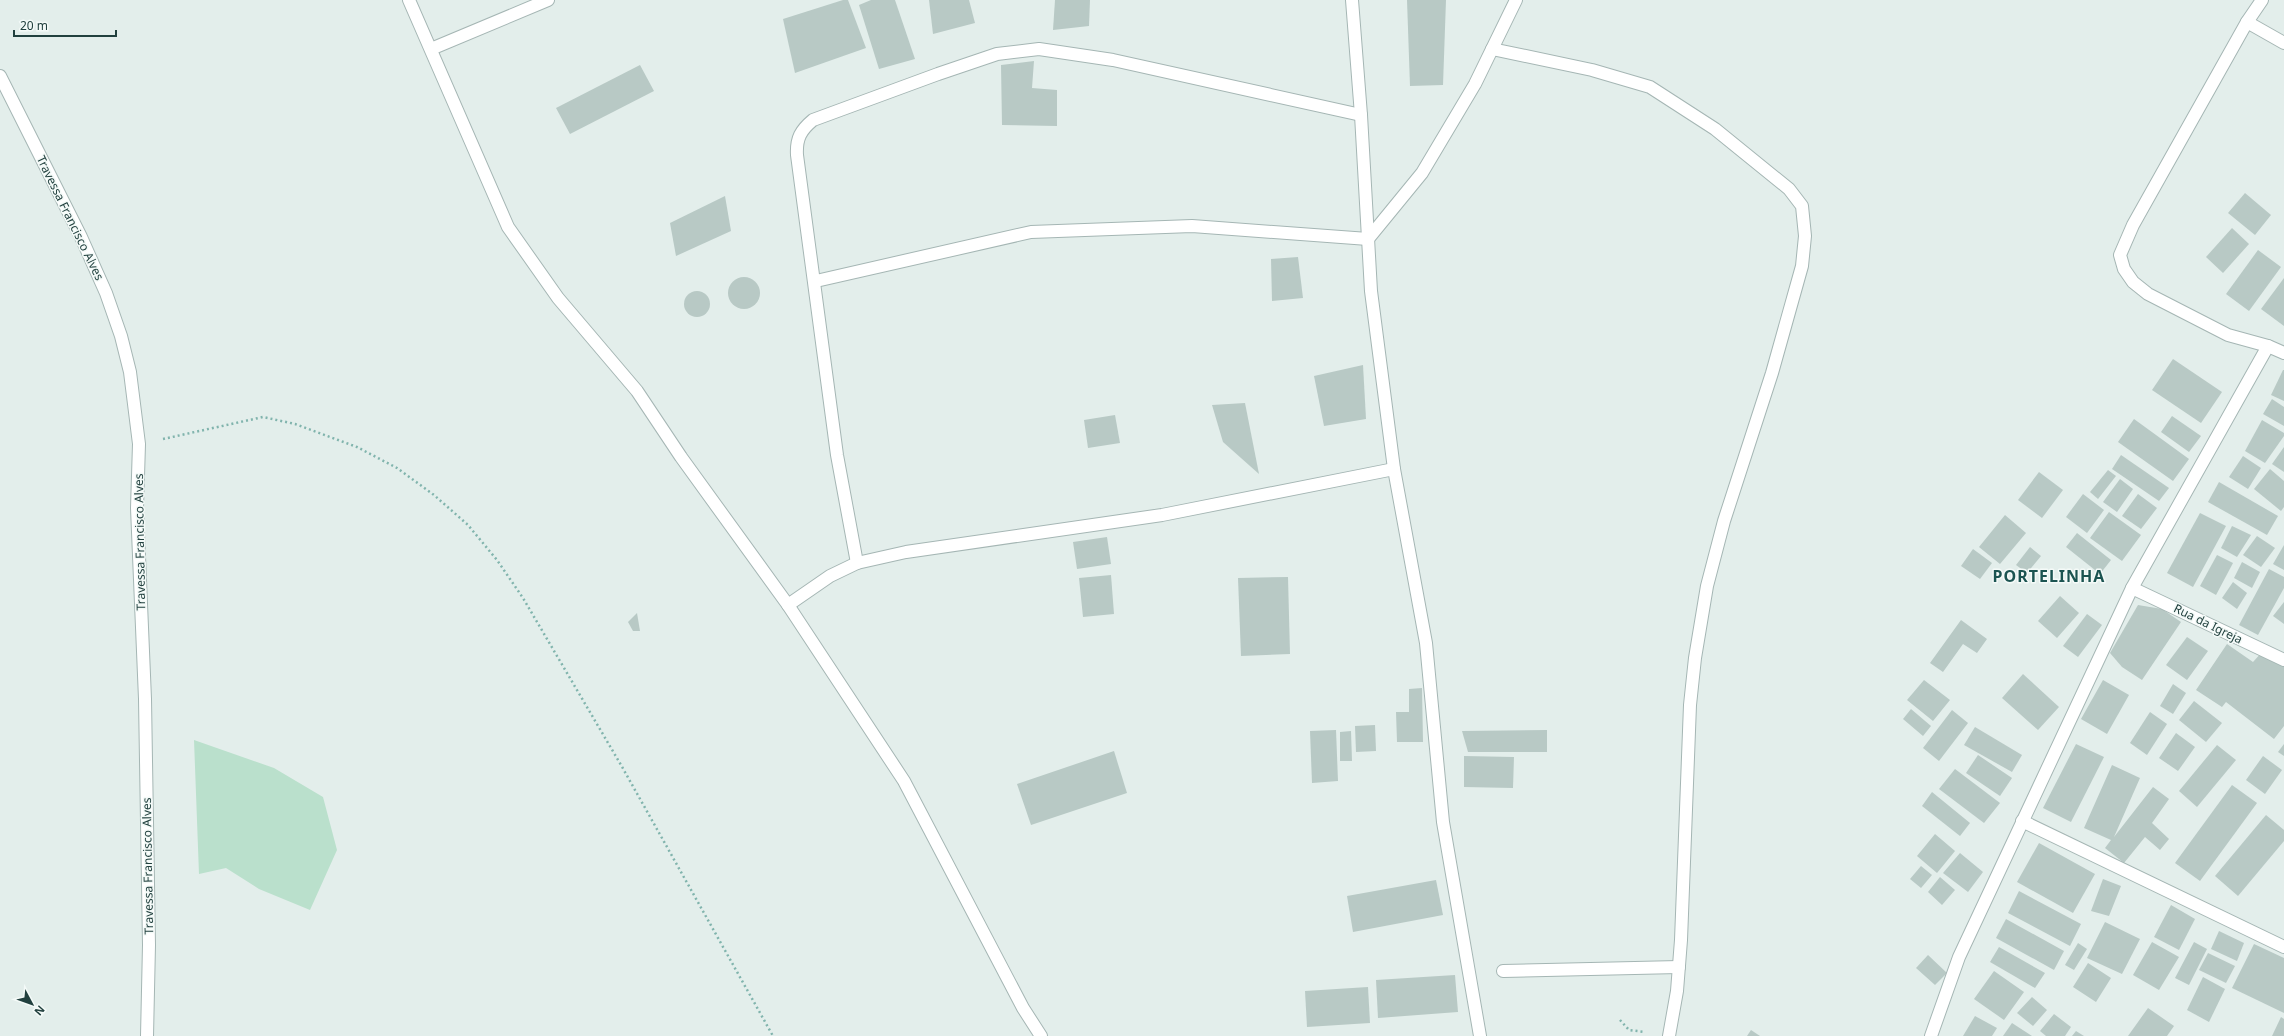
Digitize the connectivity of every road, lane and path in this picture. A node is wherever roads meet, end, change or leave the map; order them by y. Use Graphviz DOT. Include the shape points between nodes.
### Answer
graph roads {
  1 [pos="409,0"];
  2 [pos="548,0"];
  3 [pos="1352,0"];
  4 [pos="1516,0"];
  5 [pos="2262,0"];
  6 [pos="2247,22"];
  7 [pos="2284,43"];
  8 [pos="431,49"];
  9 [pos="1492,49"];
  10 [pos="0,76"];
  11 [pos="1361,115"];
  12 [pos="1368,239"];
  13 [pos="816,281"];
  14 [pos="2268,346"];
  15 [pos="2284,353"];
  16 [pos="139,444"];
  17 [pos="1394,469"];
  18 [pos="857,563"];
  19 [pos="2132,588"];
  20 [pos="788,605"];
  21 [pos="2284,660"];
  22 [pos="2022,822"];
  23 [pos="2284,947"];
  24 [pos="1679,967"];
  25 [pos="1503,971"];
  26 [pos="1620,1020"];
  27 [pos="1650,1034"];
  28 [pos="148,1036"];
  29 [pos="773,1036"];
  30 [pos="1041,1036"];
  31 [pos="1480,1036"];
  32 [pos="1669,1036"];
  33 [pos="1931,1036"];
  1 -- 8 [label="street"];
  2 -- 8 [label="street"];
  3 -- 11 [label="street"];
  4 -- 9 [label="street"];
  5 -- 6 [label="street"];
  6 -- 7 [label="street"];
  6 -- 14 [label="street" via="2133,225 2120,255 2124,269 2133,282 2148,294 2228,335"];
  8 -- 20 [label="street" via="508,227 558,298 637,391 681,457"];
  9 -- 12 [label="street" via="1475,84 1422,173"];
  9 -- 24 [label="street" via="1592,70 1650,87 1715,129 1790,189 1802,206 1805,236 1802,266 1772,372 1724,520 1707,586 1696,650 1690,705"];
  10 -- 16 [label="street, Travessa Francisco Alves" via="81,237 106,293 130,372"];
  11 -- 12 [label="street"];
  11 -- 13 [label="street" via="1113,60 1039,49 997,54 813,120 802,129 796,142 797,155"];
  12 -- 13 [label="street" via="1192,226 1031,232"];
  12 -- 17 [label="street" via="1371,291"];
  13 -- 18 [label="street" via="838,454"];
  14 -- 15 [label="street"];
  14 -- 19 [label="street"];
  16 -- 28 [label="street, Travessa Francisco Alves" via="137,508 145,698"];
  16 -- 29 [label="path" via="263,417 295,424 357,447 397,468 434,495 468,525 497,560 523,598 621,765"];
  17 -- 18 [label="street" via="1162,515 906,552"];
  17 -- 31 [label="street" via="1426,643 1443,822"];
  18 -- 20 [label="street" via="830,576"];
  19 -- 21 [label="street, Rua da Igreja"];
  19 -- 22 [label="street"];
  20 -- 30 [label="street" via="904,781 1023,1008"];
  22 -- 23 [label="street"];
  22 -- 33 [label="street" via="1959,957"];
  24 -- 25 [label="street"];
  24 -- 32 [label="street"];
  26 -- 27 [label="path" via="1629,1030"];
}
